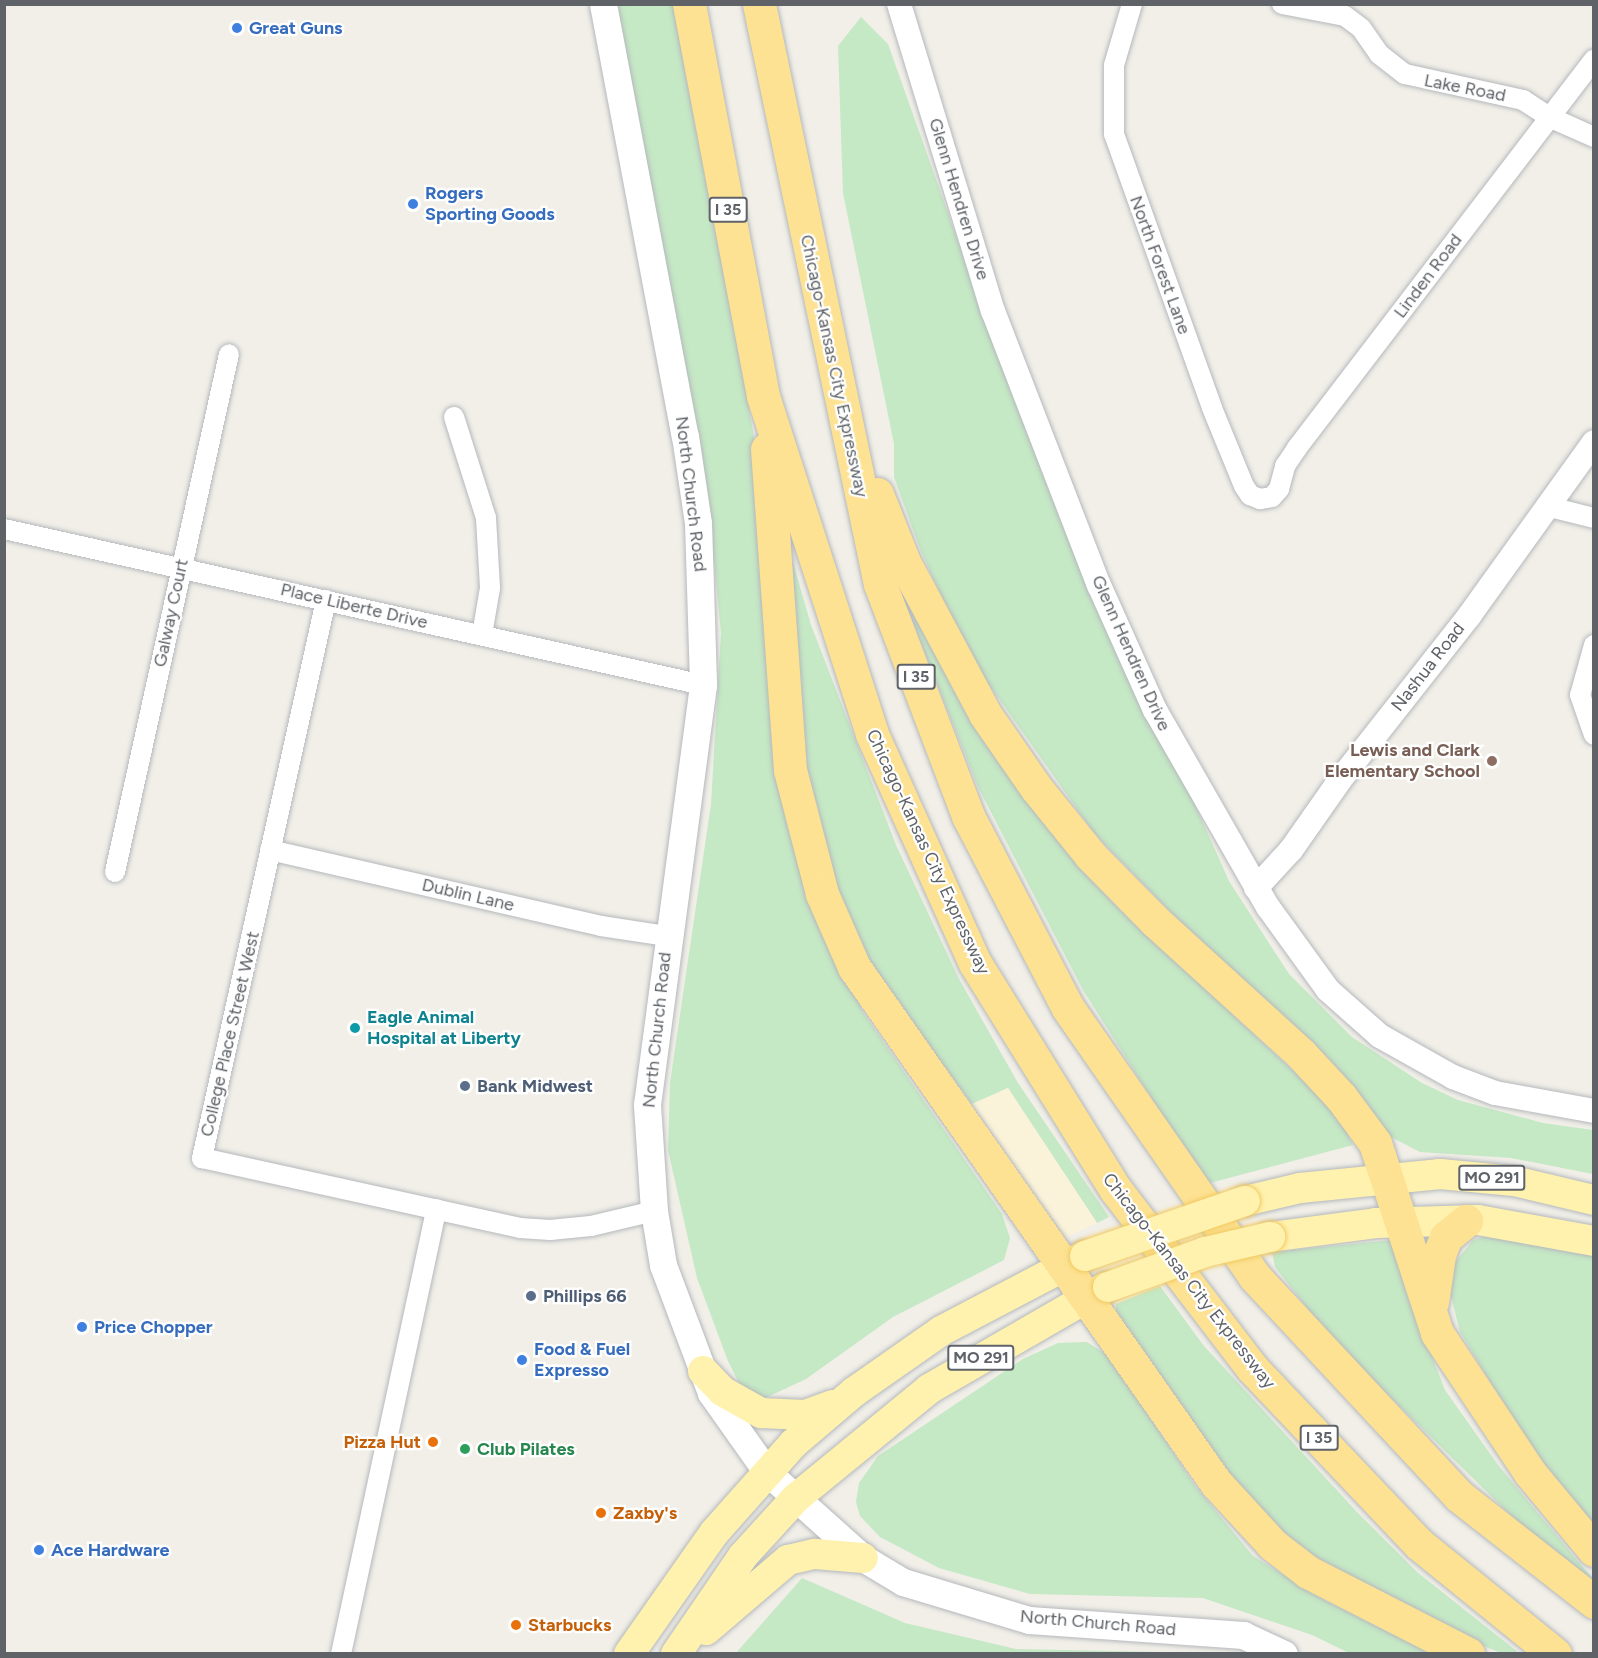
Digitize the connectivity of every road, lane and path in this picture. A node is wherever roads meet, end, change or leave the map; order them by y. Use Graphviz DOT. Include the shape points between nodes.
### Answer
graph roads {
  1 [pos="603,4"];
  2 [pos="689,4"];
  3 [pos="759,4"];
  4 [pos="899,4"];
  5 [pos="1132,4"];
  6 [pos="1281,4"];
  7 [pos="1593,59"];
  8 [pos="1549,117"];
  9 [pos="1593,137"];
  10 [pos="229,354"];
  11 [pos="763,396"];
  12 [pos="844,412"];
  13 [pos="454,417"];
  14 [pos="1593,442"];
  15 [pos="1272,496"];
  16 [pos="1546,506"];
  17 [pos="1593,518"];
  18 [pos="4,529"];
  19 [pos="180,567"];
  20 [pos="326,600"];
  21 [pos="482,635"];
  22 [pos="1593,645"];
  23 [pos="703,685"];
  24 [pos="1593,735"];
  25 [pos="270,850"];
  26 [pos="116,872"];
  27 [pos="1256,888"];
  28 [pos="667,936"];
  29 [pos="1593,1111"];
  30 [pos="1389,1177"];
  31 [pos="1593,1200"];
  32 [pos="436,1209"];
  33 [pos="654,1211"];
  34 [pos="1466,1221"];
  35 [pos="1403,1222"];
  36 [pos="1593,1241"];
  37 [pos="1074,1261"];
  38 [pos="1097,1291"];
  39 [pos="1431,1312"];
  40 [pos="703,1371"];
  41 [pos="843,1401"];
  42 [pos="767,1472"];
  43 [pos="796,1498"];
  44 [pos="1593,1550"];
  45 [pos="864,1558"];
  46 [pos="1593,1602"];
  47 [pos="341,1653"];
  48 [pos="629,1653"];
  49 [pos="678,1653"];
  50 [pos="1284,1653"];
  51 [pos="1468,1653"];
  52 [pos="1555,1653"];
  1 -- 23 [label="main road, North Church Road" via="687,447 698,523"];
  2 -- 11 [label="highway, Chicago-Kansas City Expressway / I 35"];
  3 -- 12 [label="highway, Chicago-Kansas City Expressway / I 35"];
  4 -- 27 [label="street, Glenn Hendren Drive" via="993,311 1082,543 1155,710"];
  5 -- 15 [label="street, North Forest Lane" via="1114,65 1112,99 1114,134 1123,167 1244,486 1250,495 1260,499"];
  6 -- 8 [label="street, Lake Road" via="1345,16 1361,28 1386,62 1415,78 1523,100"];
  7 -- 8 [label="street, Linden Road"];
  8 -- 9 [label="street, Lake Road"];
  8 -- 15 [label="street, Linden Road" via="1297,448 1285,466 1280,489"];
  10 -- 19 [label="street, Galway Court"];
  11 -- 37 [label="highway" via="790,770 822,894 854,967"];
  11 -- 52 [label="highway, Chicago-Kansas City Expressway / I 35" via="872,734 975,963 1116,1190 1252,1368 1419,1544"];
  12 -- 30 [label="highway" via="904,562 985,714 1037,789 1115,880 1301,1054 1341,1097 1375,1143"];
  12 -- 46 [label="highway, Chicago-Kansas City Expressway / I 35" via="885,595 968,816 1068,1008 1254,1276 1285,1313 1459,1496"];
  13 -- 21 [label="street" via="486,518 490,588"];
  14 -- 16 [label="street, Nashua Road"];
  16 -- 17 [label="street"];
  16 -- 27 [label="street, Nashua Road" via="1469,616 1340,780 1291,850"];
  18 -- 19 [label="street, Place Liberte Drive"];
  19 -- 20 [label="street, Place Liberte Drive"];
  19 -- 26 [label="street, Galway Court"];
  20 -- 21 [label="street, Place Liberte Drive"];
  20 -- 25 [label="street, College Place Street West"];
  21 -- 23 [label="street, Place Liberte Drive"];
  22 -- 24 [label="street" via="1580,695"];
  23 -- 28 [label="main road, North Church Road"];
  25 -- 28 [label="street, Dublin Lane" via="601,926"];
  25 -- 32 [label="street, College Place Street West" via="202,1158"];
  27 -- 29 [label="street, Glenn Hendren Drive" via="1286,936 1328,990 1380,1036 1452,1077 1495,1093"];
  28 -- 33 [label="main road, North Church Road" via="647,1105"];
  30 -- 31 [label="main road, MO 291" via="1440,1174 1492,1178 1562,1190"];
  30 -- 35 [label="highway"];
  30 -- 37 [label="main road, MO 291, bridge" via="1300,1188 1245,1201"];
  32 -- 33 [label="street, College Place Street West" via="483,1221 550,1230 591,1226"];
  32 -- 47 [label="street"];
  33 -- 40 [label="main road, North Church Road" via="663,1265"];
  34 -- 35 [label="main road, MO 291"];
  34 -- 36 [label="main road, MO 291" via="1528,1227"];
  34 -- 39 [label="highway" via="1446,1237 1438,1255"];
  35 -- 38 [label="main road, MO 291, bridge" via="1311,1229 1270,1237 1205,1252"];
  35 -- 39 [label="highway"];
  37 -- 38 [label="highway"];
  37 -- 41 [label="main road, MO 291" via="941,1331"];
  38 -- 43 [label="main road, MO 291" via="929,1389"];
  38 -- 51 [label="highway" via="1215,1483 1273,1545 1308,1572"];
  39 -- 44 [label="highway" via="1437,1333 1530,1473"];
  40 -- 41 [label="main road" via="722,1391 761,1413 805,1415"];
  40 -- 42 [label="main road, North Church Road" via="711,1393"];
  41 -- 42 [label="main road, MO 291" via="787,1449"];
  42 -- 43 [label="main road, North Church Road"];
  42 -- 48 [label="main road, MO 291" via="714,1533"];
  43 -- 45 [label="main road, North Church Road"];
  43 -- 49 [label="main road, MO 291" via="744,1556"];
  45 -- 49 [label="main road" via="814,1554 788,1560"];
  45 -- 50 [label="main road, North Church Road" via="903,1582 1029,1620 1243,1635"];
}
